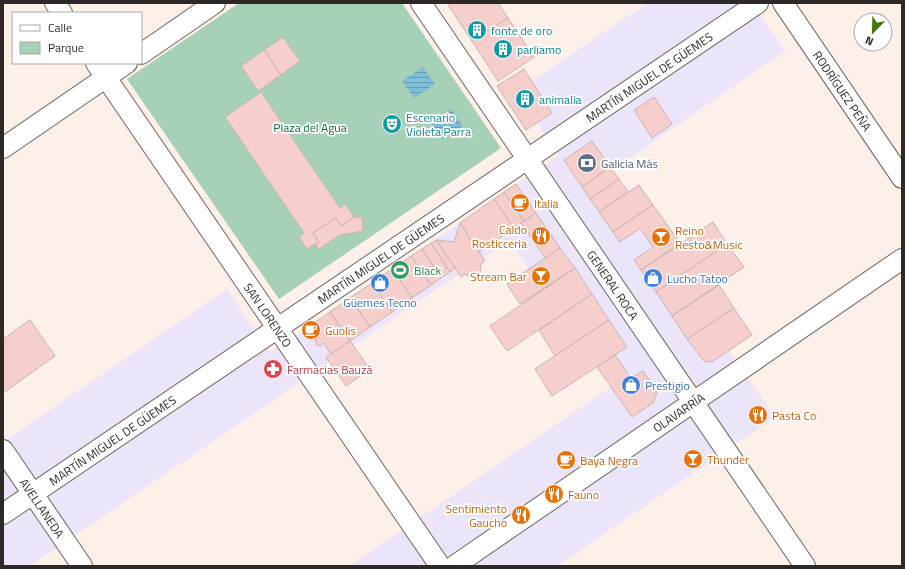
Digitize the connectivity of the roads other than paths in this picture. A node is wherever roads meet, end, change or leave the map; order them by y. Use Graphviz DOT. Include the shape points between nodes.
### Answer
graph roads {
  1 [pos="55,3"];
  2 [pos="215,3"];
  3 [pos="421,3"];
  4 [pos="758,3"];
  5 [pos="783,3"];
  6 [pos="61,12"];
  7 [pos="142,53"];
  8 [pos="123,64"];
  9 [pos="101,70"];
  10 [pos="3,148"];
  11 [pos="528,159"];
  12 [pos="902,178"];
  13 [pos="902,259"];
  14 [pos="278,328"];
  15 [pos="693,402"];
  16 [pos="3,450"];
  17 [pos="33,494"];
  18 [pos="3,514"];
  19 [pos="82,566"];
  20 [pos="440,566"];
  21 [pos="454,566"];
  22 [pos="805,566"];
  1 -- 6 [label="street"];
  2 -- 7 [label="street"];
  3 -- 11 [label="street, GENERAL ROCA"];
  4 -- 11 [label="street, MARTÍN MIGUEL DE GÜEMES"];
  5 -- 12 [label="street, RODRÍGUEZ PEÑA"];
  8 -- 9 [label="street"];
  9 -- 10 [label="street"];
  9 -- 14 [label="street, SAN LORENZO"];
  11 -- 14 [label="street, MARTÍN MIGUEL DE GÜEMES"];
  11 -- 15 [label="street, GENERAL ROCA"];
  13 -- 15 [label="street, OLAVARRÍA"];
  14 -- 17 [label="street, MARTÍN MIGUEL DE GÜEMES"];
  14 -- 20 [label="street, SAN LORENZO"];
  15 -- 21 [label="street, OLAVARRÍA"];
  15 -- 22 [label="street, GENERAL ROCA"];
  16 -- 17 [label="street, AVELLANEDA"];
  17 -- 18 [label="street, MARTÍN MIGUEL DE GÜEMES"];
  17 -- 19 [label="street, AVELLANEDA"];
}
